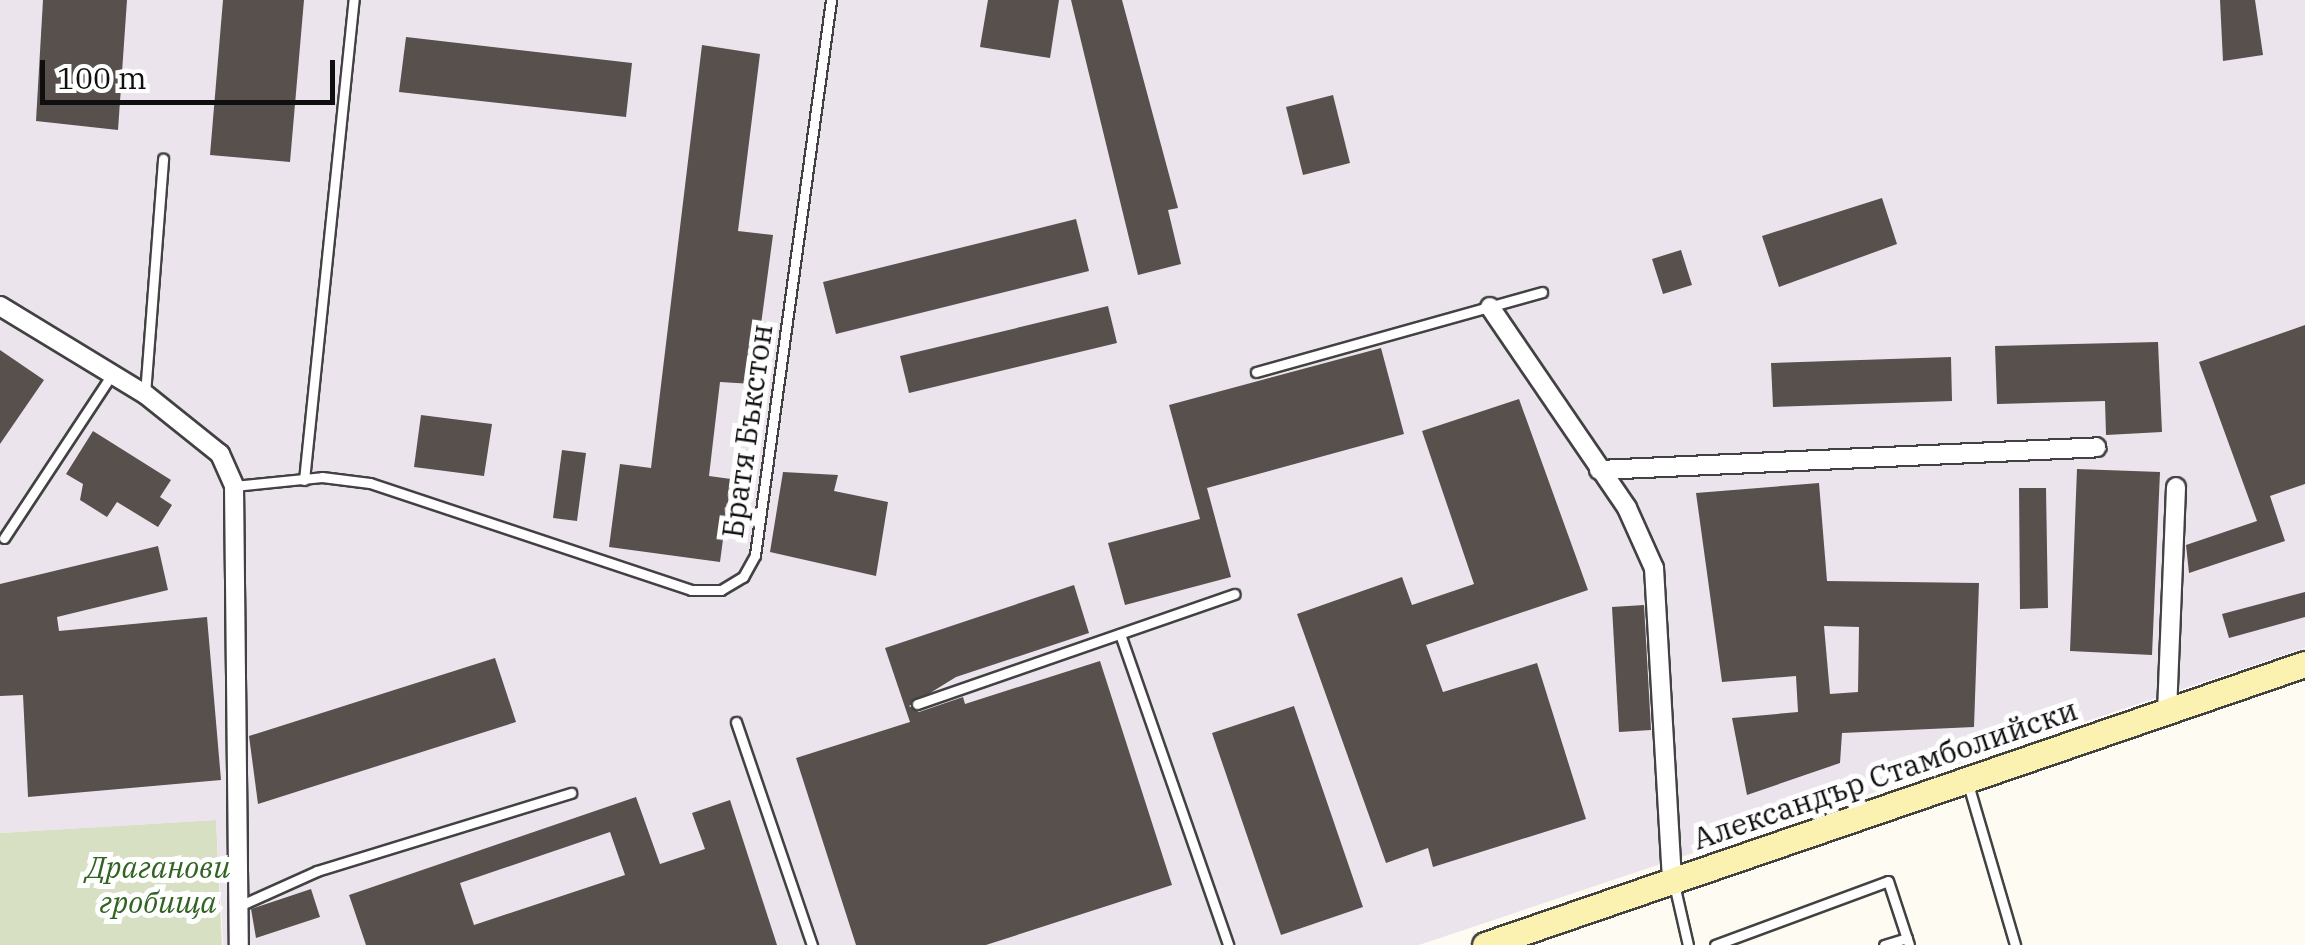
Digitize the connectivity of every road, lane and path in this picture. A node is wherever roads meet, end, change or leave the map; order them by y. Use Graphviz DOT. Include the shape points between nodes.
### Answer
graph roads {
  1 [pos="354,0"];
  2 [pos="831,0"];
  3 [pos="164,158"];
  4 [pos="1542,292"];
  5 [pos="0,306"];
  6 [pos="1490,307"];
  7 [pos="1256,372"];
  8 [pos="112,374"];
  9 [pos="145,394"];
  10 [pos="2096,447"];
  11 [pos="1599,470"];
  12 [pos="304,480"];
  13 [pos="234,486"];
  14 [pos="2176,487"];
  15 [pos="4,538"];
  16 [pos="1235,594"];
  17 [pos="1120,634"];
  18 [pos="2305,664"];
  19 [pos="917,704"];
  20 [pos="2167,712"];
  21 [pos="736,722"];
  22 [pos="1968,781"];
  23 [pos="571,792"];
  24 [pos="1672,880"];
  25 [pos="237,907"];
  26 [pos="1908,941"];
  27 [pos="239,945"];
  28 [pos="812,945"];
  29 [pos="1228,945"];
  30 [pos="1486,945"];
  31 [pos="1688,945"];
  32 [pos="1715,945"];
  33 [pos="1884,945"];
  34 [pos="2016,945"];
  1 -- 12 [label="lane"];
  2 -- 12 [label="lane, Братя Бъкстон" via="755,555 742,576 721,590 691,590 370,483"];
  3 -- 9 [label="lane"];
  4 -- 6 [label="lane"];
  5 -- 8 [label="street"];
  6 -- 7 [label="lane"];
  6 -- 11 [label="street"];
  8 -- 9 [label="street"];
  8 -- 15 [label="lane"];
  9 -- 13 [label="street" via="220,454"];
  10 -- 11 [label="street"];
  11 -- 24 [label="street" via="1654,568"];
  12 -- 13 [label="lane, Братя Бъкстон"];
  13 -- 25 [label="street"];
  14 -- 20 [label="street"];
  16 -- 17 [label="lane"];
  17 -- 19 [label="lane"];
  17 -- 29 [label="lane"];
  18 -- 20 [label="street, Александър Стамболийски"];
  20 -- 22 [label="street, Александър Стамболийски"];
  21 -- 28 [label="lane"];
  22 -- 24 [label="street, Александър Стамболийски"];
  22 -- 34 [label="lane"];
  23 -- 25 [label="lane" via="318,870"];
  24 -- 30 [label="street, Александър Стамболийски"];
  24 -- 31 [label="lane"];
  25 -- 27 [label="street"];
  26 -- 32 [label="lane" via="1888,881"];
  26 -- 33 [label="lane"];
}
